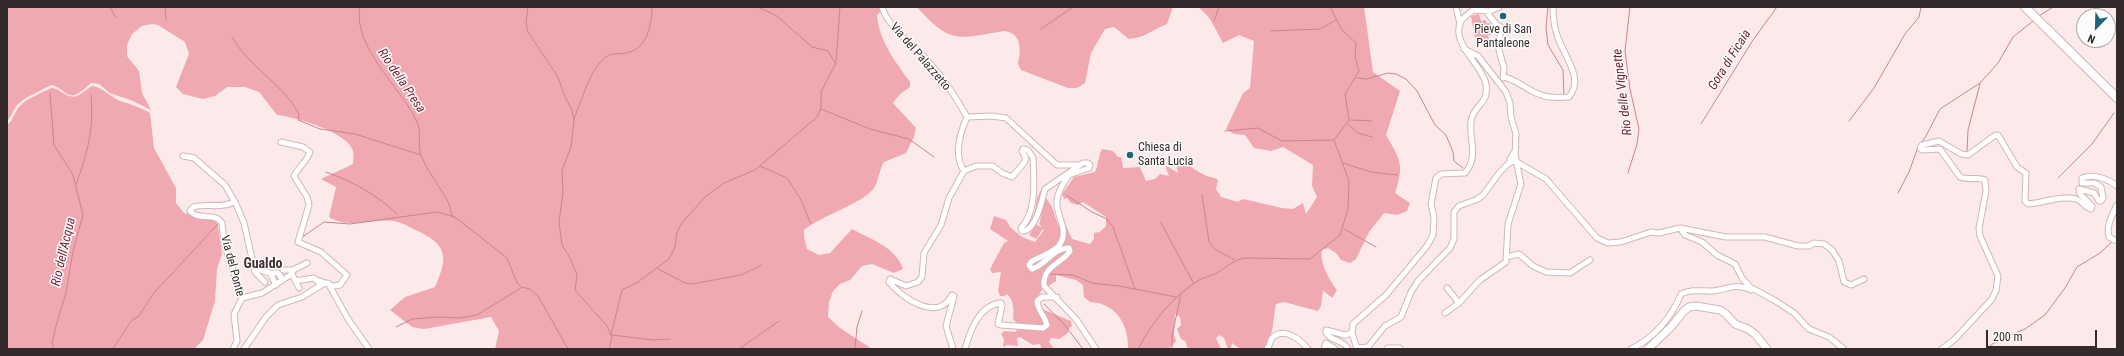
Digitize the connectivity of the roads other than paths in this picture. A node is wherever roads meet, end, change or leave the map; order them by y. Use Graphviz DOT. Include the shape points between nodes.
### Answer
graph roads {
  1 [pos="882,7"];
  2 [pos="1499,7"];
  3 [pos="1553,7"];
  4 [pos="2025,7"];
  5 [pos="2033,7"];
  6 [pos="1455,9"];
  7 [pos="1475,9"];
  8 [pos="1490,11"];
  9 [pos="1460,25"];
  10 [pos="1464,49"];
  11 [pos="2082,60"];
  12 [pos="1504,77"];
  13 [pos="1499,82"];
  14 [pos="2117,91"];
  15 [pos="2117,98"];
  16 [pos="967,117"];
  17 [pos="281,142"];
  18 [pos="183,156"];
  19 [pos="1513,162"];
  20 [pos="1080,165"];
  21 [pos="964,171"];
  22 [pos="2117,186"];
  23 [pos="234,202"];
  24 [pos="2117,205"];
  25 [pos="1680,228"];
  26 [pos="2114,240"];
  27 [pos="1506,257"];
  28 [pos="1590,260"];
  29 [pos="307,263"];
  30 [pos="254,268"];
  31 [pos="280,272"];
  32 [pos="293,272"];
  33 [pos="270,273"];
  34 [pos="1864,279"];
  35 [pos="283,280"];
  36 [pos="317,280"];
  37 [pos="295,281"];
  38 [pos="265,282"];
  39 [pos="328,283"];
  40 [pos="276,285"];
  41 [pos="320,287"];
  42 [pos="299,288"];
  43 [pos="1447,288"];
  44 [pos="1758,292"];
  45 [pos="1057,297"];
  46 [pos="242,298"];
  47 [pos="1458,303"];
  48 [pos="1445,313"];
  49 [pos="1352,333"];
  50 [pos="233,349"];
  51 [pos="244,349"];
  52 [pos="369,349"];
  53 [pos="953,349"];
  54 [pos="965,349"];
  55 [pos="1096,349"];
  56 [pos="1267,349"];
  57 [pos="1308,349"];
  58 [pos="1324,349"];
  59 [pos="1335,349"];
  60 [pos="1348,349"];
  61 [pos="1357,349"];
  62 [pos="1388,349"];
  63 [pos="1399,349"];
  64 [pos="1631,349"];
  65 [pos="1648,349"];
  66 [pos="1767,349"];
  67 [pos="1844,349"];
  68 [pos="1942,349"];
  1 -- 16 [label="street, Via del Palazzetto" via="891,25 929,62"];
  2 -- 8 [label="street"];
  3 -- 12 [label="street" via="1557,35 1574,73 1573,92 1569,97 1548,97 1531,91 1514,79"];
  4 -- 11 [label="highway"];
  5 -- 11 [label="highway"];
  6 -- 9 [label="street"];
  7 -- 8 [label="street"];
  7 -- 9 [label="street"];
  8 -- 12 [label="street" via="1488,14 1492,20 1501,27 1499,50"];
  9 -- 10 [label="street"];
  10 -- 13 [label="street" via="1478,56"];
  10 -- 49 [label="street" via="1482,74 1486,92 1485,100 1472,116 1474,148 1468,169 1465,173 1441,174 1436,178 1431,204 1434,217 1433,235 1427,246 1386,295 1353,324"];
  11 -- 14 [label="highway"];
  11 -- 15 [label="highway"];
  12 -- 13 [label="street"];
  13 -- 19 [label="street" via="1510,103 1516,134"];
  16 -- 20 [label="street" via="1006,118 1057,165"];
  16 -- 21 [label="street" via="959,141"];
  17 -- 39 [label="street" via="303,147 310,152 306,162 296,170 294,176 310,205 298,240 301,244 321,252 347,275 340,285"];
  18 -- 23 [label="street" via="194,158 215,176"];
  19 -- 25 [label="street" via="1546,179 1597,238 1608,244 1651,232 1659,233"];
  19 -- 27 [label="street" via="1520,184 1508,224"];
  19 -- 61 [label="street" via="1500,172 1490,189 1483,195 1459,206 1454,212 1454,239 1450,248 1418,281 1401,317 1385,326 1368,347"];
  20 -- 21 [label="street" via="1045,189 1040,210 1024,232 1021,228 1029,219 1032,209 1033,158 1028,150 1023,149 1026,158 1012,177 993,166 976,166"];
  20 -- 45 [label="street" via="1084,162 1090,165 1089,168 1069,175 1057,198 1064,238 1061,245 1029,265 1032,269 1040,266 1054,254 1069,248 1068,256 1056,262 1046,275 1044,286"];
  21 -- 53 [label="street" via="949,198 941,225 924,253 922,277 918,282 906,286 890,279 889,282 896,291 930,308 939,307 954,296 946,326"];
  22 -- 68 [label="street" via="2093,176 2082,178 2082,183 2094,183 2101,187 2103,192 2104,198 2099,201 2094,193 2079,189 2080,194 2092,206 2091,209 2078,199 2066,197 2028,204 2025,201 2026,173 2017,167 1998,135 1968,155 1961,154 1940,141 1922,145 1922,150 1940,149 1960,177 1980,177 1985,180 1980,236 1998,276 1992,299 1955,339"];
  23 -- 30 [label="street" via="244,223"];
  23 -- 46 [label="street, Via del Ponte" via="222,206 192,206 190,211 196,215 220,220 224,243"];
  24 -- 26 [label="street" via="2108,226 2108,233"];
  25 -- 34 [label="street" via="1726,237 1765,237 1798,246 1824,244 1832,250 1839,261 1844,282 1851,285"];
  25 -- 44 [label="street" via="1685,235 1702,242 1717,255 1735,264 1742,278"];
  27 -- 28 [label="street" via="1519,254 1533,266 1546,272 1564,274"];
  27 -- 47 [label="street" via="1506,262 1480,280"];
  29 -- 32 [label="street"];
  30 -- 33 [label="street"];
  30 -- 38 [label="street"];
  31 -- 32 [label="street"];
  31 -- 33 [label="street"];
  31 -- 35 [label="street"];
  32 -- 35 [label="street"];
  32 -- 37 [label="street"];
  33 -- 40 [label="street"];
  35 -- 40 [label="street"];
  36 -- 37 [label="street" via="314,278"];
  36 -- 39 [label="street"];
  36 -- 41 [label="street"];
  37 -- 42 [label="street"];
  39 -- 41 [label="street"];
  39 -- 52 [label="street" via="348,319"];
  40 -- 46 [label="street" via="262,293"];
  41 -- 51 [label="street" via="275,308"];
  43 -- 47 [label="street"];
  44 -- 64 [label="street" via="1735,285 1713,291 1690,290 1681,294 1676,308 1667,321"];
  44 -- 67 [label="street" via="1794,313 1809,329 1829,338"];
  45 -- 54 [label="street" via="1042,297 1037,301 1047,325 1043,328 998,324 1002,305 991,305 972,326"];
  45 -- 55 [label="street"];
  46 -- 50 [label="street, Via del Ponte" via="234,314 237,341"];
  47 -- 48 [label="street"];
  49 -- 60 [label="street" via="1345,335 1326,330 1327,336 1345,344"];
  49 -- 61 [label="street"];
  56 -- 57 [label="street" via="1271,338 1278,334 1287,334 1299,339"];
  58 -- 59 [label="street" via="1326,343"];
  62 -- 63 [label="main road"];
  65 -- 66 [label="main road" via="1684,311 1696,306 1720,310 1735,324 1748,328"];
}
